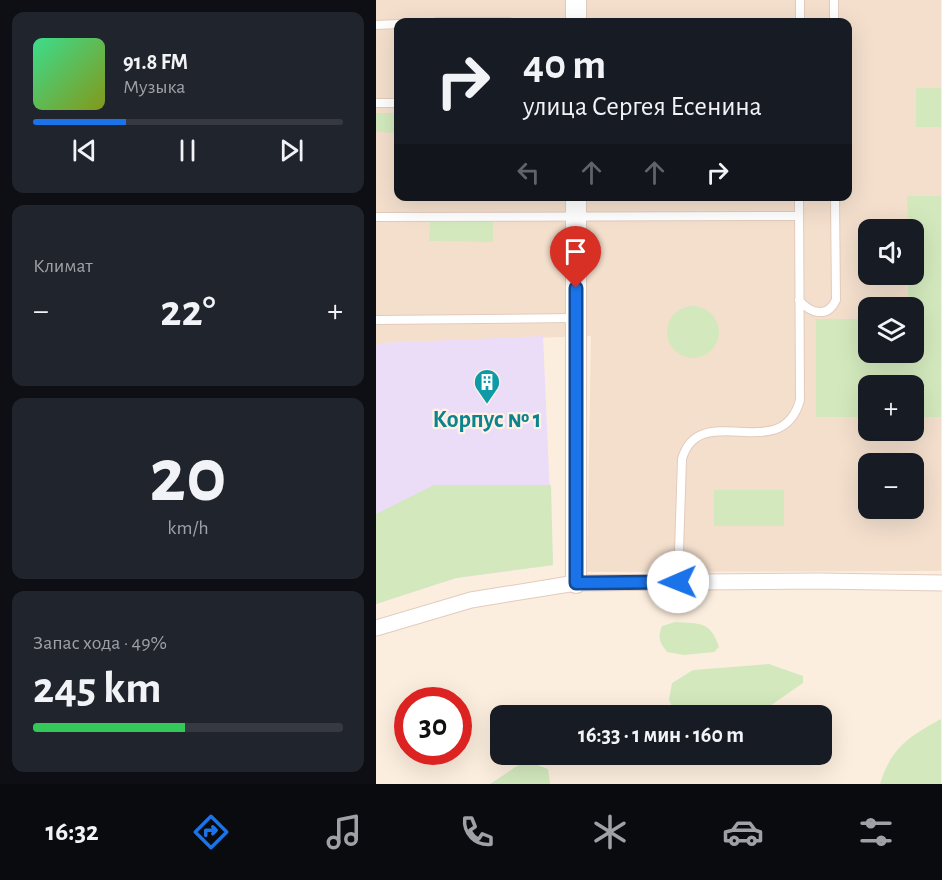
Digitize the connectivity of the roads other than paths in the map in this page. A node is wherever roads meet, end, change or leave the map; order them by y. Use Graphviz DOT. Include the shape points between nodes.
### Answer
graph roads {
  1 [pos="576,0"];
  2 [pos="800,0"];
  3 [pos="834,0"];
  4 [pos="576,18"];
  5 [pos="800,18"];
  6 [pos="834,18"];
  7 [pos="394,24"];
  8 [pos="376,25"];
  9 [pos="376,103"];
  10 [pos="394,103"];
  11 [pos="576,201"];
  12 [pos="799,201"];
  13 [pos="835,201"];
  14 [pos="799,216"];
  15 [pos="376,217"];
  16 [pos="576,218"];
  17 [pos="799,300"];
  18 [pos="576,318"];
  19 [pos="376,320"];
  20 [pos="678,582"];
  21 [pos="576,583"];
  22 [pos="942,584"];
  23 [pos="376,628"];
  1 -- 4 [label="street"];
  2 -- 5 [label="lane"];
  3 -- 6 [label="lane"];
  7 -- 8 [label="lane"];
  9 -- 10 [label="lane"];
  11 -- 16 [label="street"];
  12 -- 14 [label="lane"];
  13 -- 17 [label="lane" via="836,300 821,313 807,309"];
  14 -- 16 [label="lane"];
  14 -- 17 [label="lane"];
  15 -- 16 [label="lane"];
  16 -- 18 [label="street"];
  17 -- 20 [label="lane" via="800,400 791,422 771,431 708,432 694,437 686,447 682,459"];
  18 -- 19 [label="lane"];
  18 -- 21 [label="street"];
  20 -- 21 [label="street"];
  20 -- 22 [label="street"];
  21 -- 23 [label="street" via="471,600"];
}
